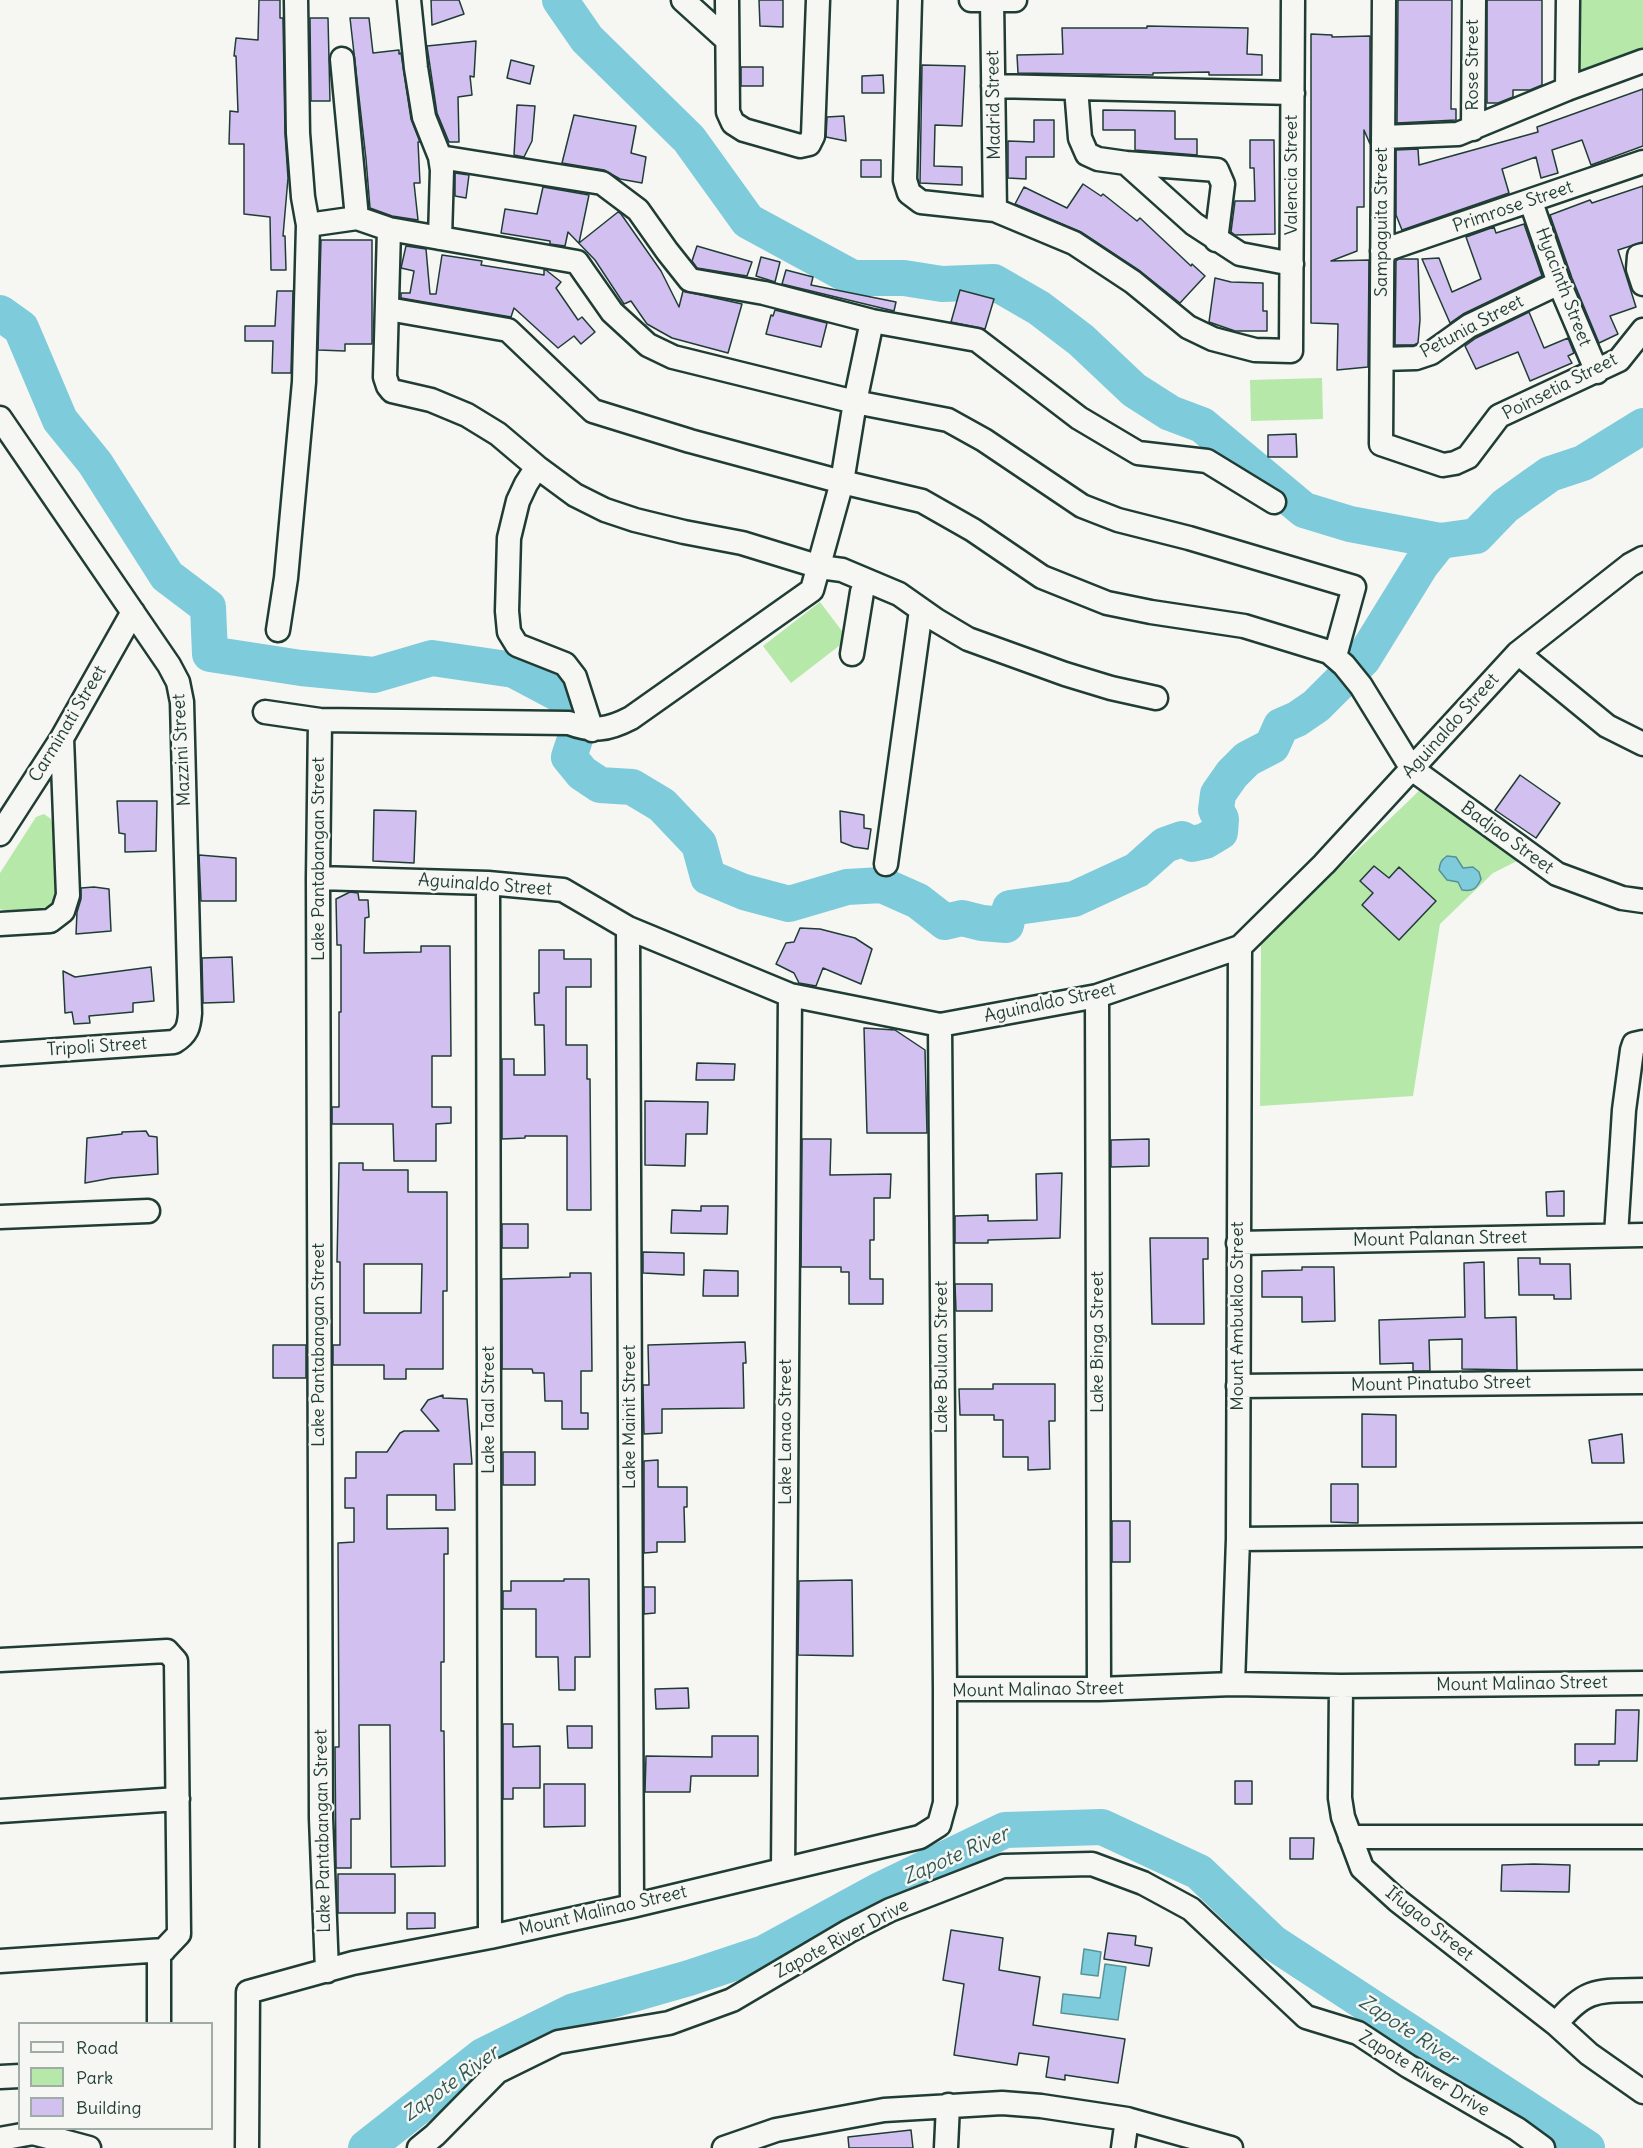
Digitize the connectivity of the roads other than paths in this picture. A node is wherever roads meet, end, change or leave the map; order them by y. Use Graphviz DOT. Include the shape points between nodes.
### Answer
graph roads {
  1 [pos="296,0"];
  2 [pos="409,0"];
  3 [pos="683,0"];
  4 [pos="727,0"];
  5 [pos="818,0"];
  6 [pos="910,0"];
  7 [pos="985,0"];
  8 [pos="1016,0"];
  9 [pos="1293,0"];
  10 [pos="1384,0"];
  11 [pos="1474,0"];
  12 [pos="1568,0"];
  13 [pos="726,39"];
  14 [pos="342,59"];
  15 [pos="1643,61"];
  16 [pos="993,86"];
  17 [pos="1076,88"];
  18 [pos="1567,89"];
  19 [pos="1293,93"];
  20 [pos="1473,129"];
  21 [pos="1383,137"];
  22 [pos="440,157"];
  23 [pos="1643,162"];
  24 [pos="1126,163"];
  25 [pos="1531,202"];
  26 [pos="995,210"];
  27 [pos="357,218"];
  28 [pos="308,225"];
  29 [pos="389,229"];
  30 [pos="440,238"];
  31 [pos="1216,240"];
  32 [pos="1382,252"];
  33 [pos="1643,255"];
  34 [pos="1292,264"];
  35 [pos="1559,284"];
  36 [pos="1643,284"];
  37 [pos="388,309"];
  38 [pos="872,321"];
  39 [pos="1643,330"];
  40 [pos="1382,359"];
  41 [pos="1597,372"];
  42 [pos="855,402"];
  43 [pos="0,418"];
  44 [pos="1381,444"];
  45 [pos="537,467"];
  46 [pos="842,482"];
  47 [pos="1274,502"];
  48 [pos="1639,565"];
  49 [pos="820,567"];
  50 [pos="867,581"];
  51 [pos="921,610"];
  52 [pos="133,612"];
  53 [pos="278,630"];
  54 [pos="1518,653"];
  55 [pos="852,654"];
  56 [pos="1340,660"];
  57 [pos="1156,698"];
  58 [pos="265,712"];
  59 [pos="320,720"];
  60 [pos="581,727"];
  61 [pos="62,738"];
  62 [pos="1643,744"];
  63 [pos="1412,769"];
  64 [pos="0,834"];
  65 [pos="886,864"];
  66 [pos="318,878"];
  67 [pos="488,883"];
  68 [pos="1643,901"];
  69 [pos="0,924"];
  70 [pos="628,928"];
  71 [pos="1240,947"];
  72 [pos="790,995"];
  73 [pos="1097,996"];
  74 [pos="940,1025"];
  75 [pos="189,1028"];
  76 [pos="1643,1042"];
  77 [pos="0,1054"];
  78 [pos="148,1211"];
  79 [pos="0,1217"];
  80 [pos="1643,1234"];
  81 [pos="1616,1235"];
  82 [pos="1238,1243"];
  83 [pos="1643,1382"];
  84 [pos="1238,1386"];
  85 [pos="1643,1535"];
  86 [pos="1238,1539"];
  87 [pos="0,1660"];
  88 [pos="1643,1683"];
  89 [pos="1233,1684"];
  90 [pos="1341,1686"];
  91 [pos="945,1689"];
  92 [pos="1098,1689"];
  93 [pos="178,1799"];
  94 [pos="0,1811"];
  95 [pos="1350,1837"];
  96 [pos="1643,1837"];
  97 [pos="783,1869"];
  98 [pos="632,1906"];
  99 [pos="490,1937"];
  100 [pos="164,1950"];
  101 [pos="0,1961"];
  102 [pos="327,1971"];
  103 [pos="1643,1990"];
  104 [pos="159,2022"];
  105 [pos="1556,2024"];
  106 [pos="18,2076"];
  107 [pos="0,2077"];
  108 [pos="1643,2092"];
  109 [pos="948,2105"];
  110 [pos="1127,2119"];
  111 [pos="0,2139"];
  112 [pos="89,2148"];
  113 [pos="246,2148"];
  114 [pos="419,2148"];
  115 [pos="724,2148"];
  116 [pos="946,2148"];
  117 [pos="1124,2148"];
  118 [pos="1231,2148"];
  119 [pos="1543,2148"];
  1 -- 28 [label="street" via="298,133"];
  2 -- 22 [label="street" via="424,117"];
  3 -- 13 [label="street"];
  4 -- 13 [label="street"];
  5 -- 13 [label="street" via="813,136 809,144 800,146 733,123 728,112"];
  6 -- 26 [label="street" via="905,180 909,193 921,202"];
  7 -- 8 [label="street"];
  7 -- 16 [label="street, Madrid Street"];
  9 -- 19 [label="street, Valencia Street"];
  10 -- 21 [label="street, Sampaguita Street"];
  11 -- 20 [label="street, Rose Street"];
  12 -- 18 [label="street"];
  14 -- 27 [label="street"];
  15 -- 18 [label="street"];
  16 -- 17 [label="street"];
  16 -- 26 [label="street, Madrid Street"];
  17 -- 19 [label="street"];
  17 -- 24 [label="street" via="1080,138 1087,154"];
  18 -- 20 [label="street"];
  19 -- 34 [label="street, Valencia Street"];
  20 -- 21 [label="street" via="1458,134"];
  21 -- 32 [label="street, Sampaguita Street"];
  22 -- 30 [label="street"];
  22 -- 38 [label="street" via="602,183 638,210 690,280 764,293"];
  23 -- 25 [label="street, Primrose Street"];
  24 -- 31 [label="street"];
  24 -- 31 [label="street" via="1217,170 1223,184"];
  25 -- 32 [label="street, Primrose Street"];
  25 -- 35 [label="street, Hyacinth Street"];
  26 -- 34 [label="street, Valencia Street" via="1092,254 1188,327 1213,339 1255,350 1291,351"];
  27 -- 28 [label="street"];
  27 -- 29 [label="street"];
  28 -- 53 [label="street" via="304,382"];
  29 -- 30 [label="street"];
  29 -- 37 [label="street"];
  30 -- 42 [label="street" via="577,262 612,312 648,345 673,357"];
  31 -- 34 [label="street" via="1240,254"];
  32 -- 40 [label="street, Sampaguita Street"];
  33 -- 36 [label="street" via="1638,269"];
  35 -- 40 [label="street, Petunia Street" via="1469,326 1431,353 1416,358"];
  35 -- 41 [label="street, Hyacinth Street"];
  37 -- 45 [label="street" via="385,377 392,391 431,400 467,416 498,434"];
  37 -- 46 [label="street" via="508,330 593,411"];
  38 -- 42 [label="street"];
  38 -- 47 [label="street" via="977,340 1079,418 1138,453 1207,461"];
  39 -- 41 [label="street, Poinsetia Street" via="1619,360"];
  40 -- 44 [label="street, Sampaguita Street"];
  41 -- 44 [label="street, Poinsetia Street" via="1499,416 1468,457 1455,463 1443,465"];
  42 -- 46 [label="street"];
  42 -- 56 [label="street" via="948,420 1082,506 1118,520 1354,587"];
  43 -- 52 [label="street, Mazzini Street"];
  45 -- 49 [label="street" via="575,495 605,510 742,543"];
  45 -- 60 [label="street" via="519,501 509,538 509,632 518,645 565,664 575,677"];
  46 -- 49 [label="street"];
  46 -- 56 [label="street" via="922,501 1042,577 1107,603 1244,626 1329,652"];
  48 -- 54 [label="street, Aguinaldo Street"];
  49 -- 50 [label="street" via="842,570"];
  49 -- 60 [label="street" via="812,590 631,718 608,728"];
  50 -- 51 [label="street" via="898,594"];
  50 -- 55 [label="street"];
  51 -- 57 [label="street" via="968,639 1065,674"];
  51 -- 65 [label="street"];
  52 -- 61 [label="street, Carminati Street"];
  52 -- 75 [label="street, Mazzini Street" via="178,682 182,702"];
  54 -- 62 [label="street" via="1607,726"];
  54 -- 63 [label="street, Aguinaldo Street"];
  56 -- 63 [label="street" via="1361,686"];
  58 -- 59 [label="street"];
  59 -- 60 [label="street"];
  59 -- 66 [label="street, Lake Pantabangan Street"];
  61 -- 64 [label="street, Carminati Street"];
  61 -- 69 [label="street" via="68,895 63,911 50,921"];
  63 -- 68 [label="street, Badjao Street" via="1557,874 1622,898"];
  63 -- 71 [label="street, Aguinaldo Street"];
  66 -- 67 [label="street, Aguinaldo Street"];
  66 -- 102 [label="street, Lake Pantabangan Street" via="321,1818"];
  67 -- 70 [label="street, Aguinaldo Street" via="563,890"];
  67 -- 99 [label="street, Lake Taal Street"];
  70 -- 72 [label="street, Aguinaldo Street"];
  70 -- 98 [label="street, Lake Mainit Street"];
  71 -- 73 [label="street, Aguinaldo Street"];
  71 -- 82 [label="street, Mount Ambuklao Street"];
  72 -- 74 [label="street, Aguinaldo Street"];
  72 -- 97 [label="street, Lake Lanao Street"];
  73 -- 74 [label="street, Aguinaldo Street"];
  73 -- 92 [label="street, Lake Binga Street"];
  74 -- 91 [label="street, Lake Buluan Street"];
  75 -- 77 [label="street, Tripoli Street" via="174,1042"];
  76 -- 81 [label="street" via="1634,1044 1632,1050"];
  78 -- 79 [label="street"];
  80 -- 81 [label="street, Mount Palanan Street"];
  81 -- 82 [label="street, Mount Palanan Street"];
  82 -- 84 [label="street, Mount Ambuklao Street"];
  83 -- 84 [label="street, Mount Pinatubo Street"];
  84 -- 86 [label="street, Mount Ambuklao Street"];
  85 -- 86 [label="street"];
  86 -- 89 [label="street, Mount Ambuklao Street"];
  87 -- 93 [label="street" via="166,1651 177,1661"];
  88 -- 90 [label="street, Mount Malinao Street"];
  89 -- 90 [label="street, Mount Malinao Street"];
  89 -- 92 [label="street, Mount Malinao Street"];
  90 -- 95 [label="street, Ifugao Street" via="1340,1798"];
  91 -- 92 [label="street, Mount Malinao Street"];
  91 -- 97 [label="street, Mount Malinao Street" via="945,1803 939,1825 920,1837"];
  93 -- 94 [label="street"];
  93 -- 100 [label="street" via="179,1934"];
  95 -- 96 [label="street"];
  95 -- 105 [label="street, Ifugao Street" via="1362,1868 1397,1900"];
  97 -- 98 [label="street, Mount Malinao Street"];
  98 -- 99 [label="street, Mount Malinao Street"];
  99 -- 102 [label="street, Mount Malinao Street"];
  100 -- 101 [label="street"];
  100 -- 104 [label="street" via="159,1955"];
  102 -- 113 [label="street, Mount Malinao Street" via="248,1992"];
  103 -- 105 [label="street" via="1584,1996"];
  105 -- 108 [label="street, Ifugao Street" via="1589,2054"];
  106 -- 107 [label="street"];
  109 -- 110 [label="street" via="1032,2105"];
  109 -- 115 [label="street" via="884,2110 776,2130"];
  109 -- 116 [label="street"];
  110 -- 117 [label="street"];
  110 -- 118 [label="street"];
  111 -- 112 [label="street" via="33,2133"];
  114 -- 119 [label="street, Zapote River Drive" via="497,2072 558,2042 669,2023 732,2000 890,1910 1003,1866 1092,1864 1143,1882 1191,1909 1306,2017 1358,2033"];
}
